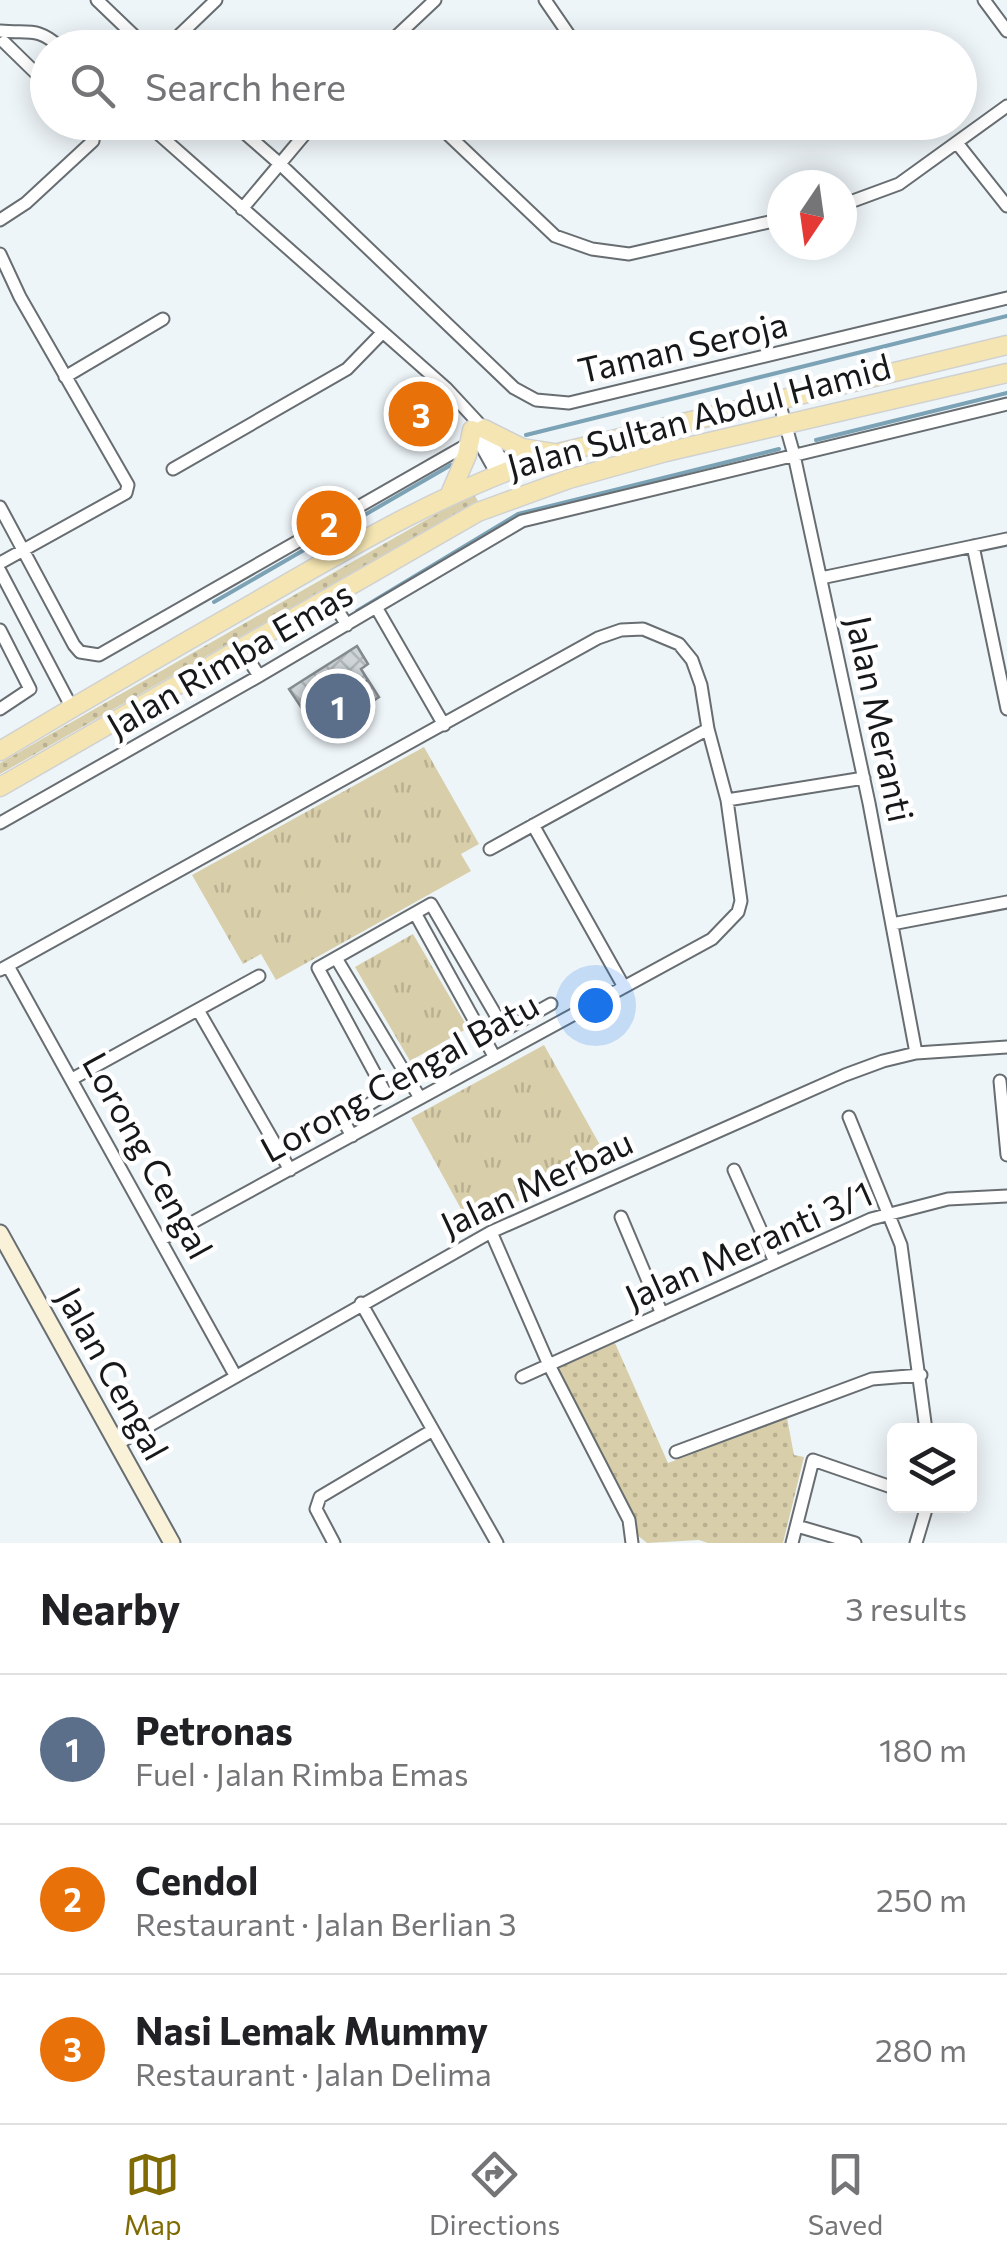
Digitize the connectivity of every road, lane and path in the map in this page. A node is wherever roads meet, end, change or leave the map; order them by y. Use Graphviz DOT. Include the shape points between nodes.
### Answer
graph roads {
  1 [pos="97,0"];
  2 [pos="216,0"];
  3 [pos="434,0"];
  4 [pos="544,0"];
  5 [pos="984,0"];
  6 [pos="128,30"];
  7 [pos="185,30"];
  8 [pos="403,30"];
  9 [pos="565,30"];
  10 [pos="1007,31"];
  11 [pos="30,32"];
  12 [pos="3,37"];
  13 [pos="30,66"];
  14 [pos="1007,106"];
  15 [pos="977,128"];
  16 [pos="94,140"];
  17 [pos="166,140"];
  18 [pos="253,140"];
  19 [pos="299,140"];
  20 [pos="455,140"];
  21 [pos="961,140"];
  22 [pos="957,143"];
  23 [pos="280,164"];
  24 [pos="857,199"];
  25 [pos="1007,206"];
  26 [pos="242,209"];
  27 [pos="0,220"];
  28 [pos="767,222"];
  29 [pos="0,254"];
  30 [pos="1007,298"];
  31 [pos="163,319"];
  32 [pos="382,333"];
  33 [pos="1007,345"];
  34 [pos="1007,373"];
  35 [pos="65,377"];
  36 [pos="778,398"];
  37 [pos="1007,404"];
  38 [pos="786,424"];
  39 [pos="476,434"];
  40 [pos="558,453"];
  41 [pos="794,455"];
  42 [pos="173,469"];
  43 [pos="503,473"];
  44 [pos="569,479"];
  45 [pos="450,494"];
  46 [pos="0,507"];
  47 [pos="478,512"];
  48 [pos="1007,539"];
  49 [pos="973,546"];
  50 [pos="24,548"];
  51 [pos="0,563"];
  52 [pos="0,571"];
  53 [pos="820,578"];
  54 [pos="328,595"];
  55 [pos="376,607"];
  56 [pos="346,625"];
  57 [pos="0,630"];
  58 [pos="240,646"];
  59 [pos="1002,660"];
  60 [pos="259,676"];
  61 [pos="72,708"];
  62 [pos="0,709"];
  63 [pos="1007,709"];
  64 [pos="444,725"];
  65 [pos="708,729"];
  66 [pos="0,751"];
  67 [pos="864,778"];
  68 [pos="0,786"];
  69 [pos="727,800"];
  70 [pos="0,823"];
  71 [pos="533,825"];
  72 [pos="490,849"];
  73 [pos="1007,902"];
  74 [pos="415,913"];
  75 [pos="892,924"];
  76 [pos="336,958"];
  77 [pos="4,968"];
  78 [pos="259,976"];
  79 [pos="624,987"];
  80 [pos="552,1004"];
  81 [pos="198,1010"];
  82 [pos="1007,1048"];
  83 [pos="916,1053"];
  84 [pos="494,1056"];
  85 [pos="72,1080"];
  86 [pos="1000,1080"];
  87 [pos="420,1098"];
  88 [pos="849,1117"];
  89 [pos="352,1136"];
  90 [pos="1007,1155"];
  91 [pos="290,1170"];
  92 [pos="734,1170"];
  93 [pos="1007,1196"];
  94 [pos="888,1213"];
  95 [pos="620,1217"];
  96 [pos="492,1232"];
  97 [pos="0,1233"];
  98 [pos="162,1240"];
  99 [pos="775,1262"];
  100 [pos="361,1303"];
  101 [pos="662,1314"];
  102 [pos="549,1365"];
  103 [pos="235,1375"];
  104 [pos="921,1375"];
  105 [pos="522,1377"];
  106 [pos="925,1423"];
  107 [pos="434,1430"];
  108 [pos="117,1444"];
  109 [pos="676,1452"];
  110 [pos="887,1486"];
  111 [pos="925,1513"];
  112 [pos="796,1526"];
  113 [pos="172,1543"];
  114 [pos="334,1543"];
  115 [pos="497,1543"];
  116 [pos="632,1543"];
  117 [pos="792,1543"];
  118 [pos="855,1543"];
  119 [pos="916,1543"];
  1 -- 6 [label="street"];
  2 -- 7 [label="street"];
  3 -- 8 [label="street"];
  4 -- 9 [label="street"];
  5 -- 10 [label="street"];
  11 -- 12 [label="street"];
  12 -- 13 [label="street"];
  14 -- 15 [label="street"];
  16 -- 27 [label="street"];
  17 -- 26 [label="street"];
  18 -- 23 [label="street, Taman Seroja"];
  19 -- 23 [label="street"];
  20 -- 28 [label="street" via="556,236 592,250 629,254"];
  21 -- 22 [label="street"];
  22 -- 24 [label="street" via="899,184"];
  22 -- 25 [label="street"];
  23 -- 26 [label="street"];
  23 -- 30 [label="street, Taman Seroja" via="514,388 536,400 569,403"];
  26 -- 32 [label="street"];
  29 -- 35 [label="street"];
  31 -- 35 [label="street"];
  32 -- 39 [label="street" via="463,408"];
  32 -- 42 [label="street" via="347,368"];
  33 -- 36 [label="main road, Jalan Sultan Abdul Hamid"];
  34 -- 38 [label="main road, Jalan Sultan Abdul Hamid"];
  35 -- 50 [label="street" via="124,476 126,492"];
  36 -- 38 [label="street, Jalan Meranti"];
  36 -- 40 [label="main road, Jalan Sultan Abdul Hamid"];
  37 -- 41 [label="street, Jalan Rimba Emas"];
  38 -- 41 [label="street, Jalan Meranti"];
  38 -- 44 [label="main road, Jalan Sultan Abdul Hamid"];
  39 -- 40 [label="main road"];
  39 -- 43 [label="street"];
  39 -- 45 [label="main road"];
  39 -- 50 [label="street" via="90,656 74,645"];
  40 -- 43 [label="main road, Jalan Sultan Abdul Hamid"];
  41 -- 53 [label="street, Jalan Meranti"];
  41 -- 55 [label="street, Jalan Rimba Emas" via="522,521"];
  43 -- 44 [label="main road"];
  43 -- 45 [label="main road, Jalan Sultan Abdul Hamid"];
  43 -- 47 [label="main road"];
  44 -- 47 [label="main road, Jalan Sultan Abdul Hamid"];
  45 -- 61 [label="main road, Jalan Sultan Abdul Hamid"];
  46 -- 50 [label="street"];
  47 -- 54 [label="main road, Jalan Sultan Abdul Hamid"];
  48 -- 49 [label="street"];
  49 -- 53 [label="street"];
  49 -- 59 [label="street"];
  50 -- 51 [label="street"];
  52 -- 61 [label="street"];
  53 -- 67 [label="street, Jalan Meranti"];
  54 -- 56 [label="street"];
  54 -- 58 [label="main road, Jalan Sultan Abdul Hamid"];
  55 -- 56 [label="street, Jalan Rimba Emas"];
  55 -- 64 [label="street"];
  56 -- 60 [label="street, Jalan Rimba Emas"];
  57 -- 62 [label="street" via="30,689"];
  58 -- 60 [label="street"];
  58 -- 68 [label="main road, Jalan Sultan Abdul Hamid"];
  59 -- 63 [label="street"];
  60 -- 70 [label="street, Jalan Rimba Emas"];
  61 -- 66 [label="main road, Jalan Sultan Abdul Hamid"];
  64 -- 65 [label="street, Lorong Cengal Batu" via="598,638 643,629 679,644 692,660"];
  64 -- 77 [label="street, Lorong Cengal Batu"];
  65 -- 69 [label="street, Lorong Cengal Batu"];
  65 -- 71 [label="street"];
  67 -- 69 [label="street"];
  67 -- 75 [label="street, Jalan Meranti"];
  69 -- 79 [label="street, Lorong Cengal Batu" via="742,901 738,912 712,939"];
  71 -- 72 [label="street"];
  71 -- 79 [label="street"];
  73 -- 75 [label="street"];
  74 -- 76 [label="street"];
  74 -- 80 [label="street" via="431,904 501,1024 510,1027"];
  74 -- 84 [label="street"];
  75 -- 83 [label="street, Jalan Meranti"];
  76 -- 87 [label="street"];
  76 -- 89 [label="street" via="318,968 386,1094 343,1120"];
  77 -- 85 [label="street, Lorong Cengal"];
  78 -- 81 [label="street"];
  79 -- 84 [label="street, Lorong Cengal Batu"];
  81 -- 85 [label="street"];
  81 -- 91 [label="street"];
  82 -- 83 [label="street, Jalan Merbau"];
  83 -- 96 [label="street, Jalan Merbau" via="846,1075"];
  84 -- 87 [label="street, Lorong Cengal Batu"];
  85 -- 98 [label="street, Lorong Cengal"];
  86 -- 90 [label="street"];
  87 -- 89 [label="street, Lorong Cengal Batu"];
  88 -- 94 [label="street"];
  89 -- 91 [label="street, Lorong Cengal Batu"];
  91 -- 98 [label="street, Lorong Cengal Batu"];
  92 -- 99 [label="street"];
  93 -- 94 [label="street, Jalan Meranti 3/1" via="948,1199"];
  94 -- 99 [label="street, Jalan Meranti 3/1"];
  94 -- 104 [label="street" via="901,1245"];
  95 -- 101 [label="street"];
  96 -- 100 [label="street, Jalan Merbau"];
  96 -- 102 [label="street"];
  97 -- 108 [label="street, Jalan Cengal"];
  98 -- 103 [label="street, Lorong Cengal"];
  99 -- 101 [label="street, Jalan Meranti 3/1"];
  100 -- 103 [label="street, Jalan Merbau"];
  100 -- 107 [label="street"];
  101 -- 102 [label="street, Jalan Meranti 3/1"];
  102 -- 105 [label="street, Jalan Meranti 3/1"];
  102 -- 116 [label="street" via="629,1520"];
  103 -- 108 [label="street, Jalan Merbau"];
  104 -- 106 [label="street"];
  104 -- 109 [label="street" via="836,1390"];
  107 -- 114 [label="street" via="320,1497 316,1509"];
  107 -- 115 [label="street"];
  108 -- 113 [label="street, Jalan Cengal"];
  110 -- 112 [label="street" via="813,1460"];
  111 -- 119 [label="street"];
  112 -- 117 [label="street"];
  112 -- 118 [label="street"];
}
